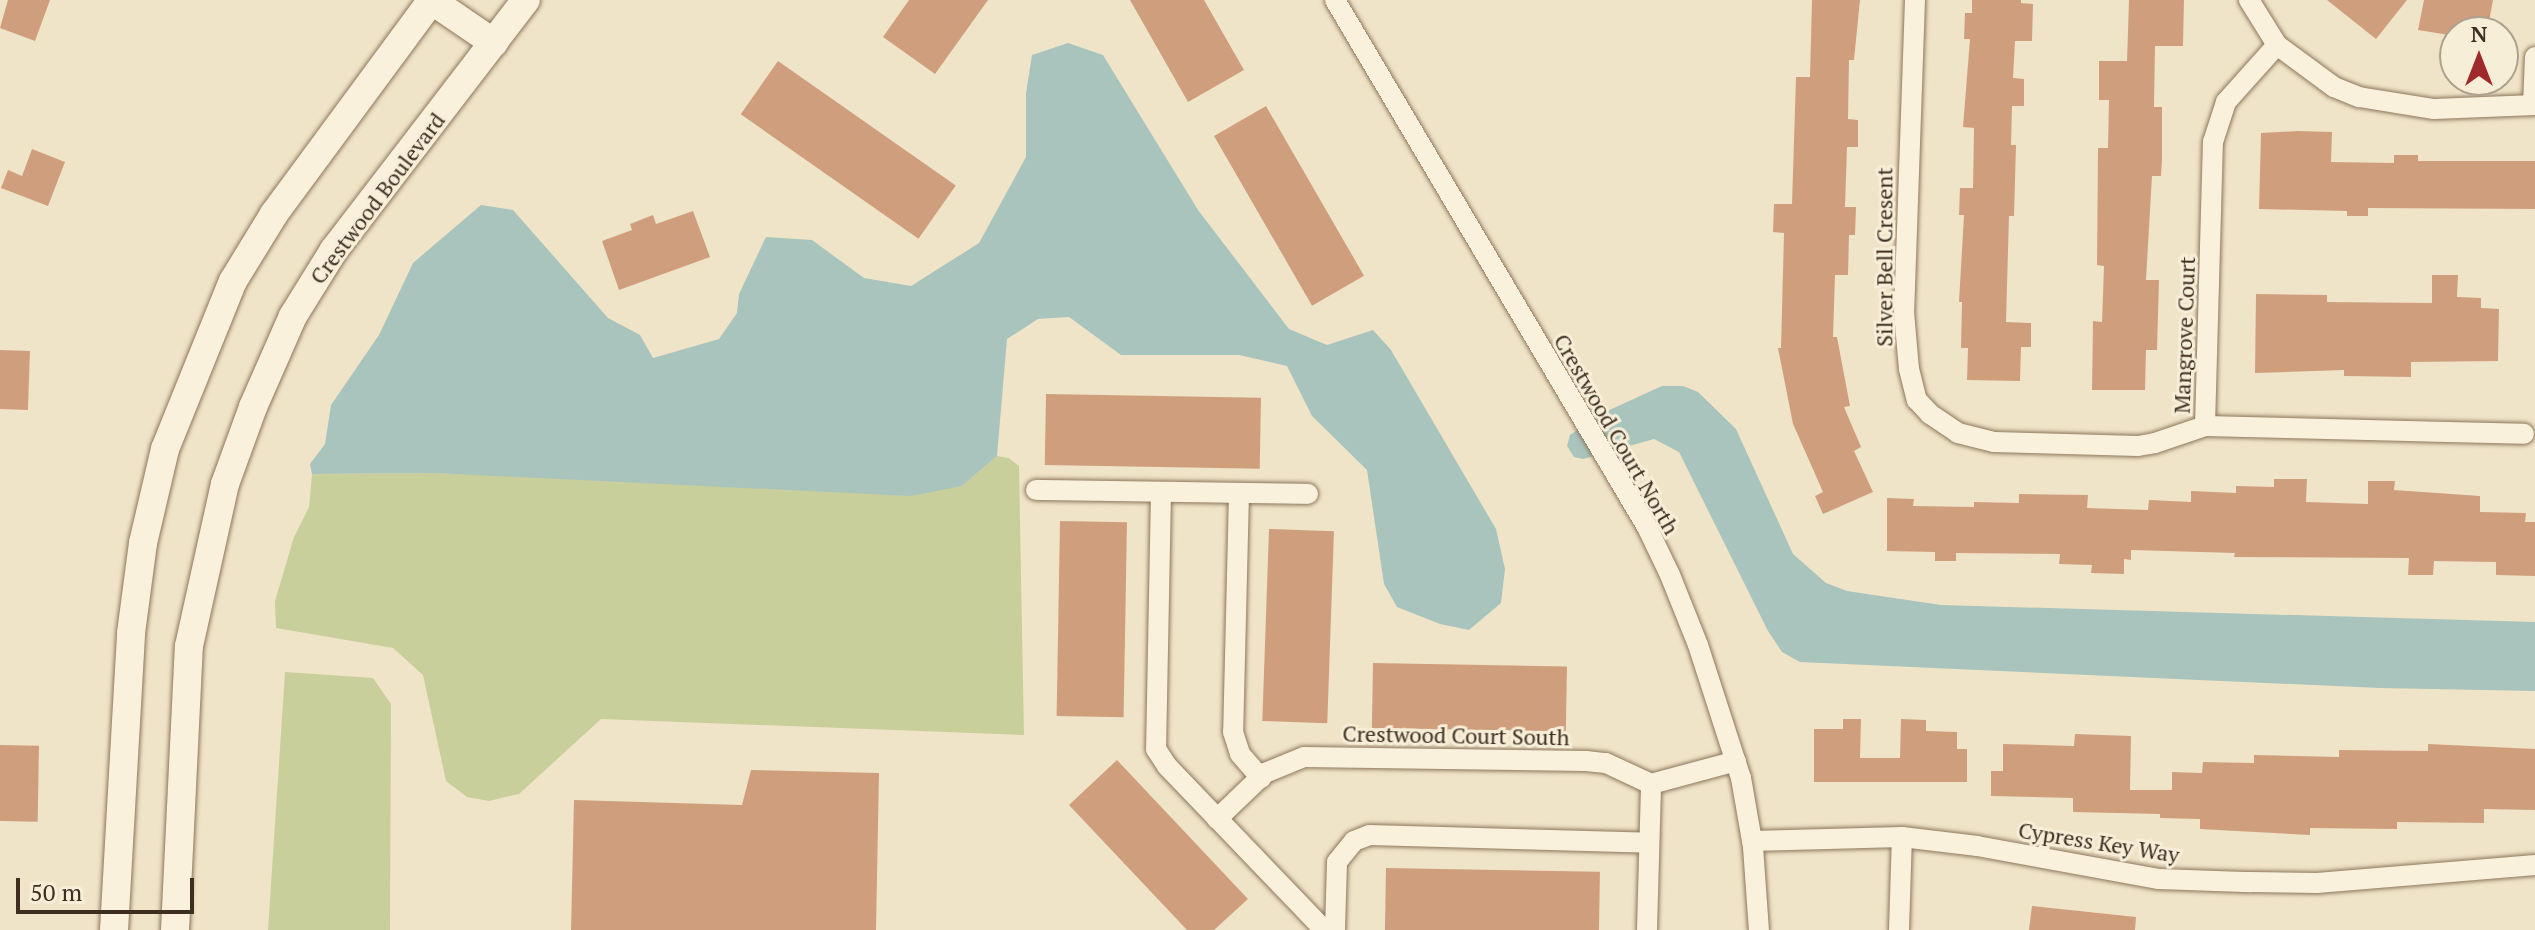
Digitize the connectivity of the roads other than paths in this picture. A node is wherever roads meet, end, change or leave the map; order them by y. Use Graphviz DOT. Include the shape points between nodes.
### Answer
graph roads {
  1 [pos="431,0"];
  2 [pos="526,0"];
  3 [pos="1335,0"];
  4 [pos="1915,0"];
  5 [pos="2249,0"];
  6 [pos="494,43"];
  7 [pos="2277,45"];
  8 [pos="2535,57"];
  9 [pos="2534,105"];
  10 [pos="2205,426"];
  11 [pos="2524,434"];
  12 [pos="1036,490"];
  13 [pos="1161,492"];
  14 [pos="1239,493"];
  15 [pos="1308,494"];
  16 [pos="1736,761"];
  17 [pos="1261,778"];
  18 [pos="1651,784"];
  19 [pos="1217,819"];
  20 [pos="1902,837"];
  21 [pos="1752,841"];
  22 [pos="1649,843"];
  23 [pos="2535,865"];
  24 [pos="114,930"];
  25 [pos="175,930"];
  26 [pos="1324,930"];
  27 [pos="1335,930"];
  28 [pos="1647,930"];
  29 [pos="1759,930"];
  30 [pos="1899,930"];
  1 -- 6 [label="main road"];
  1 -- 24 [label="main road" via="274,214 233,281 165,449 143,543 131,633"];
  2 -- 6 [label="main road, Crestwood Boulevard"];
  3 -- 16 [label="street, Crestwood Court North" via="1670,575"];
  4 -- 10 [label="street, Silver Bell Cresent" via="1904,312 1917,400 1958,433 1994,442 2138,446"];
  5 -- 7 [label="street"];
  6 -- 25 [label="main road, Crestwood Boulevard" via="334,250 293,316 225,484 189,646"];
  7 -- 9 [label="street" via="2334,87 2371,100 2434,109"];
  7 -- 10 [label="street, Mangrove Court" via="2226,102 2213,142"];
  8 -- 9 [label="street"];
  10 -- 11 [label="street, Mangrove Court"];
  12 -- 13 [label="street"];
  13 -- 14 [label="street"];
  13 -- 19 [label="street" via="1156,749"];
  14 -- 15 [label="street"];
  14 -- 17 [label="street" via="1233,732 1240,754"];
  16 -- 18 [label="street"];
  16 -- 21 [label="street, Crestwood Court North"];
  17 -- 18 [label="street, Crestwood Court South" via="1291,761 1329,756 1586,761 1606,763"];
  17 -- 19 [label="street, Crestwood Court South"];
  18 -- 22 [label="street"];
  19 -- 26 [label="street"];
  20 -- 21 [label="street, Cypress Key Way"];
  20 -- 23 [label="street, Cypress Key Way" via="2159,879 2317,883"];
  20 -- 30 [label="street"];
  21 -- 29 [label="street, Crestwood Court North"];
  22 -- 27 [label="street" via="1370,835 1354,841 1337,862"];
  22 -- 28 [label="street"];
}
